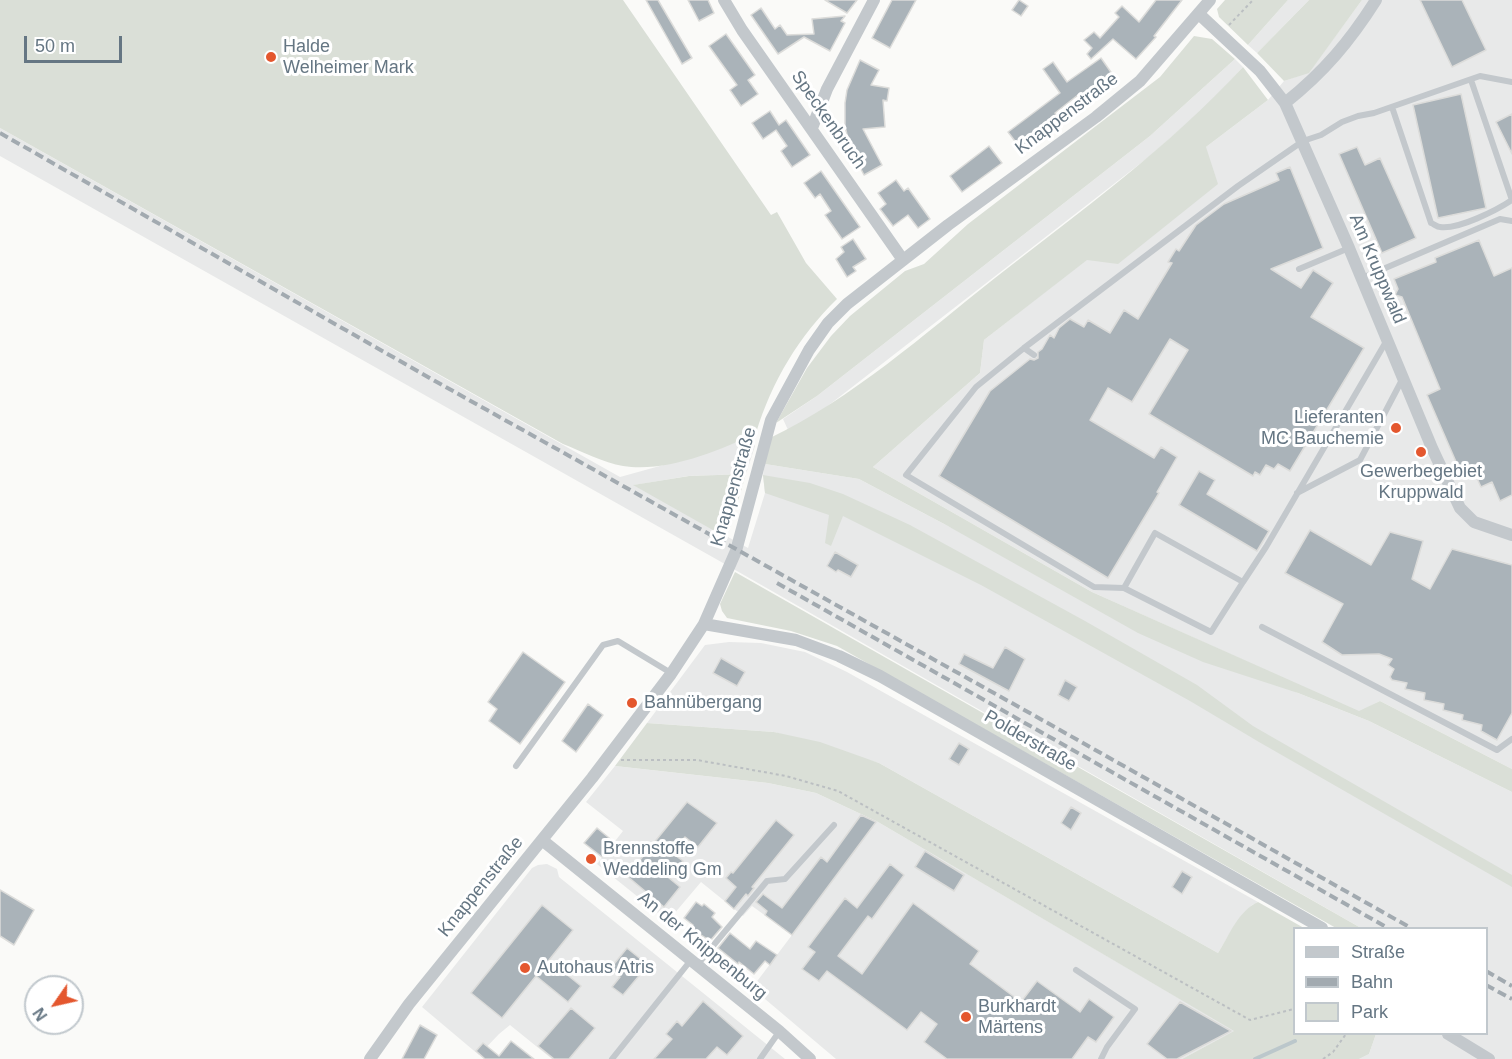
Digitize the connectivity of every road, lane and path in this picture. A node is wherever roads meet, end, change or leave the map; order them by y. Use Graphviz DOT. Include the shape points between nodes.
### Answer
graph roads {
  1 [pos="724,0"];
  2 [pos="874,0"];
  3 [pos="1210,0"];
  4 [pos="1253,0"];
  5 [pos="1376,0"];
  6 [pos="1199,14"];
  7 [pos="1221,33"];
  8 [pos="1471,80"];
  9 [pos="1512,81"];
  10 [pos="1285,103"];
  11 [pos="1392,107"];
  12 [pos="812,128"];
  13 [pos="1303,141"];
  14 [pos="1512,221"];
  15 [pos="1349,248"];
  16 [pos="903,260"];
  17 [pos="1299,269"];
  18 [pos="1361,278"];
  19 [pos="1388,339"];
  20 [pos="1024,348"];
  21 [pos="1034,355"];
  22 [pos="1403,378"];
  23 [pos="1297,493"];
  24 [pos="1512,534"];
  25 [pos="1243,582"];
  26 [pos="1124,588"];
  27 [pos="704,624"];
  28 [pos="1262,627"];
  29 [pos="671,674"];
  30 [pos="1512,739"];
  31 [pos="612,753"];
  32 [pos="516,766"];
  33 [pos="834,825"];
  34 [pos="542,840"];
  35 [pos="1320,927"];
  36 [pos="694,963"];
  37 [pos="1076,970"];
  38 [pos="1293,1009"];
  39 [pos="779,1031"];
  40 [pos="1345,1035"];
  41 [pos="1450,1035"];
  42 [pos="370,1059"];
  43 [pos="612,1059"];
  44 [pos="760,1059"];
  45 [pos="810,1059"];
  46 [pos="1101,1059"];
  47 [pos="1323,1059"];
  48 [pos="1489,1059"];
  1 -- 12 [label="street, Speckenbruch"];
  2 -- 12 [label="street" via="827,89"];
  3 -- 6 [label="street, Knappenstraße"];
  4 -- 7 [label="path"];
  5 -- 10 [label="street" via="1333,60"];
  6 -- 7 [label="street, Am Kruppwald"];
  6 -- 16 [label="street, Knappenstraße" via="1140,81"];
  7 -- 10 [label="street, Am Kruppwald" via="1260,71"];
  8 -- 9 [label="lane" via="1480,76"];
  8 -- 11 [label="lane"];
  8 -- 11 [label="lane" via="1512,200 1457,225 1440,227 1431,223"];
  10 -- 13 [label="street, Am Kruppwald"];
  11 -- 13 [label="lane" via="1342,122"];
  12 -- 16 [label="street, Speckenbruch"];
  13 -- 15 [label="street, Am Kruppwald"];
  13 -- 20 [label="lane"];
  14 -- 18 [label="lane" via="1500,219"];
  15 -- 17 [label="lane"];
  15 -- 18 [label="street, Am Kruppwald"];
  16 -- 27 [label="street, Knappenstraße" via="847,304 809,350 771,420 736,551"];
  18 -- 19 [label="street, Am Kruppwald"];
  19 -- 22 [label="street, Am Kruppwald"];
  19 -- 23 [label="lane"];
  20 -- 21 [label="lane"];
  20 -- 26 [label="lane" via="976,387 906,475 1094,587"];
  22 -- 23 [label="lane" via="1360,460"];
  22 -- 24 [label="street, Am Kruppwald" via="1460,508 1474,522"];
  23 -- 25 [label="lane"];
  25 -- 26 [label="lane" via="1211,632"];
  25 -- 26 [label="lane" via="1155,533"];
  27 -- 29 [label="street, Knappenstraße"];
  27 -- 35 [label="street, Polderstraße" via="796,640 870,671"];
  28 -- 30 [label="lane" via="1497,750"];
  29 -- 31 [label="street, Knappenstraße"];
  29 -- 32 [label="lane" via="618,641 603,645"];
  31 -- 34 [label="street, Knappenstraße"];
  31 -- 38 [label="path" via="620,760 697,760 786,776 838,791 1250,1020"];
  33 -- 36 [label="lane" via="785,879 767,882"];
  34 -- 36 [label="street, An der Knippenburg"];
  34 -- 42 [label="street, Knappenstraße" via="409,1004"];
  36 -- 39 [label="street, An der Knippenburg"];
  36 -- 43 [label="lane"];
  37 -- 46 [label="lane" via="1135,1009"];
  39 -- 44 [label="lane"];
  39 -- 45 [label="street, An der Knippenburg"];
  40 -- 47 [label="path"];
  41 -- 48 [label="street"];
}
